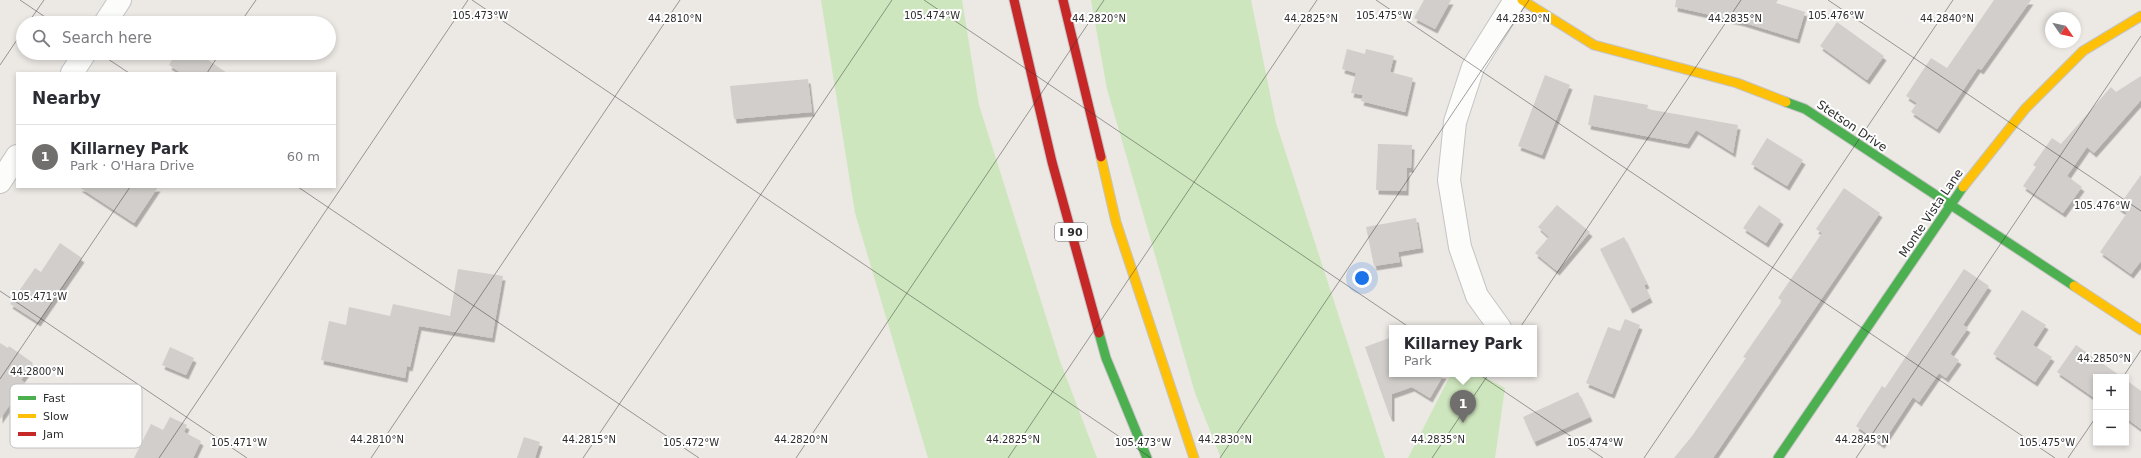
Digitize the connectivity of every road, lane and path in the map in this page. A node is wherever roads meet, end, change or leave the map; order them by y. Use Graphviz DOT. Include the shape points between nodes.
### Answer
graph roads {
  1 [pos="120,0"];
  2 [pos="1014,0"];
  3 [pos="1063,0"];
  4 [pos="1515,0"];
  5 [pos="1522,0"];
  6 [pos="110,16"];
  7 [pos="2141,16"];
  8 [pos="80,60"];
  9 [pos="73,72"];
  10 [pos="16,158"];
  11 [pos="0,182"];
  12 [pos="1951,206"];
  13 [pos="1498,325"];
  14 [pos="2141,330"];
  15 [pos="1147,458"];
  16 [pos="1194,458"];
  17 [pos="1778,458"];
  1 -- 6 [label="street"];
  2 -- 15 [label="main road, I 90" via="1052,162 1106,358"];
  3 -- 16 [label="main road" via="1116,222"];
  4 -- 13 [label="street" via="1473,67 1455,122 1450,180 1460,247 1477,296"];
  5 -- 12 [label="main road, Stetson Drive" via="1594,45 1737,83 1805,109"];
  7 -- 12 [label="main road, Monte Vista Lane" via="2083,51 2025,109 1976,168"];
  8 -- 9 [label="street"];
  10 -- 11 [label="street"];
  12 -- 14 [label="main road, Stetson Drive"];
  12 -- 17 [label="main road, Monte Vista Lane"];
}
